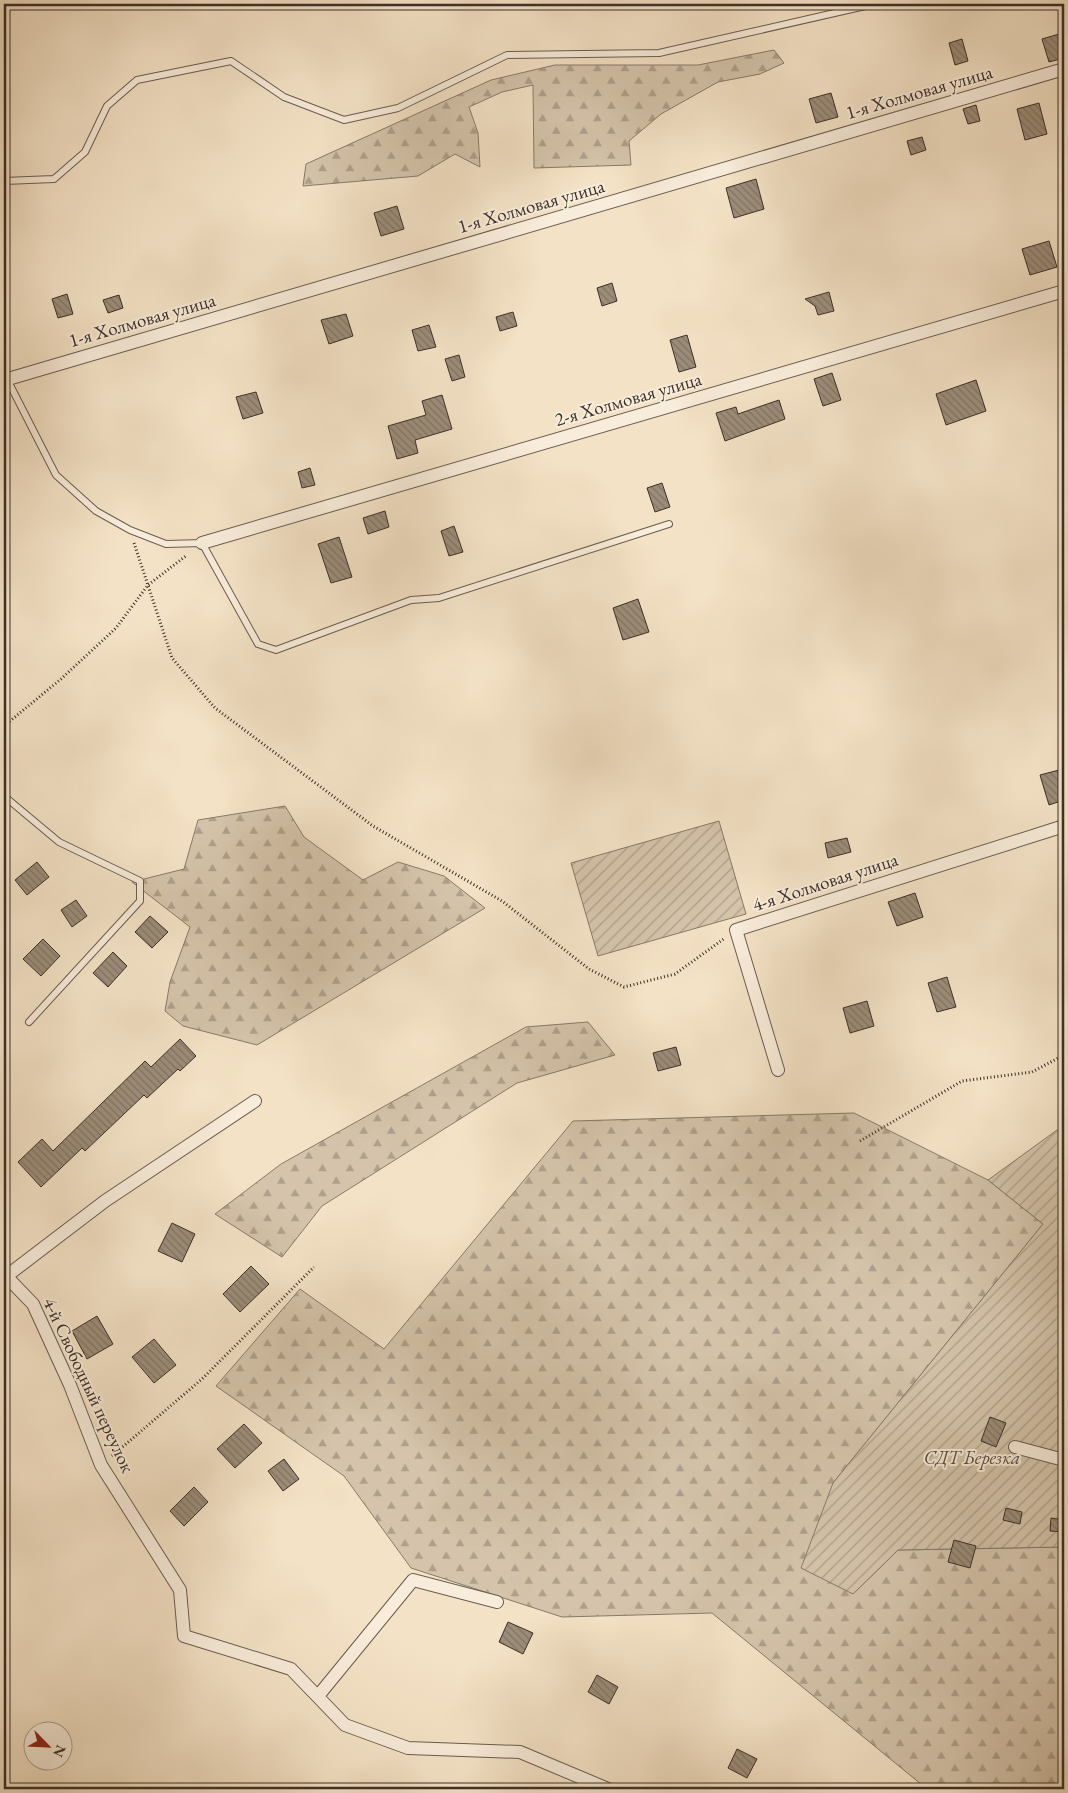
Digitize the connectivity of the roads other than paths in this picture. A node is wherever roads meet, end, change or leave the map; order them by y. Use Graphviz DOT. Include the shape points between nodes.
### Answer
graph roads {
  1 [pos="874,4"];
  2 [pos="1064,69"];
  3 [pos="4,181"];
  4 [pos="1064,291"];
  5 [pos="6,378"];
  6 [pos="669,524"];
  7 [pos="202,543"];
  8 [pos="4,796"];
  9 [pos="1064,826"];
  10 [pos="30,1022"];
  11 [pos="778,1070"];
  12 [pos="255,1102"];
  13 [pos="5,1276"];
  14 [pos="1014,1447"];
  15 [pos="1064,1460"];
  16 [pos="497,1602"];
  17 [pos="318,1696"];
  18 [pos="608,1789"];
  1 -- 3 [label="lane" via="659,53 507,55 398,108 344,120 284,96 231,62 137,80 106,106 85,152 54,179"];
  2 -- 5 [label="street, 1-я Холмовая улица"];
  4 -- 7 [label="street, 2-я Холмовая улица"];
  5 -- 7 [label="lane" via="56,475 96,511 130,530 166,544"];
  6 -- 7 [label="lane" via="439,598 411,600 276,650 258,644"];
  8 -- 10 [label="lane" via="59,842 140,881 140,901"];
  9 -- 11 [label="street, 4-я Холмовая улица" via="736,930"];
  12 -- 13 [label="street" via="105,1201"];
  13 -- 17 [label="street, 4-й Свободный переулок" via="33,1304 70,1385 101,1465 180,1590 184,1636 291,1669"];
  14 -- 15 [label="street"];
  16 -- 17 [label="street" via="414,1580"];
  17 -- 18 [label="street" via="346,1725 408,1748 520,1752"];
}
